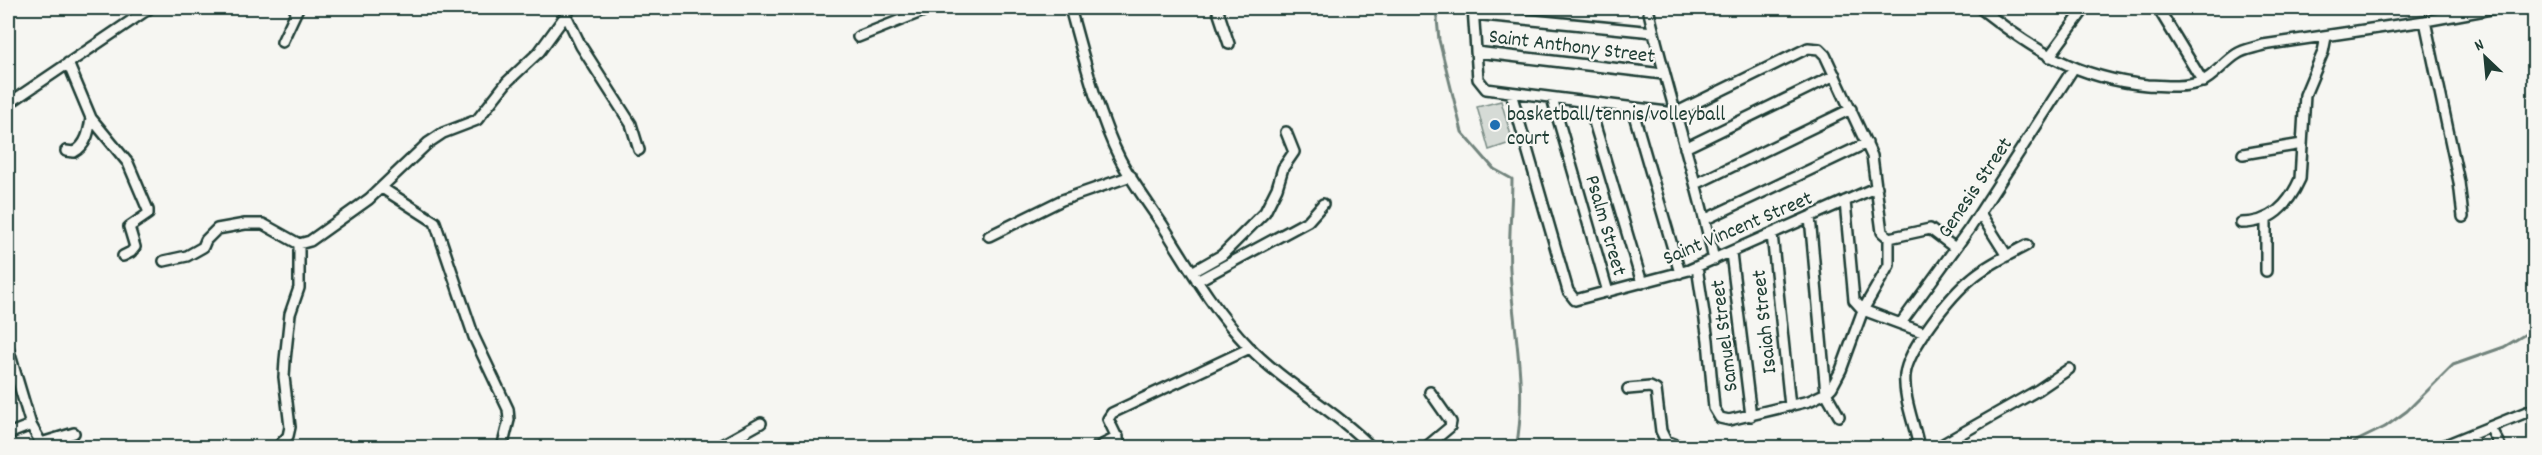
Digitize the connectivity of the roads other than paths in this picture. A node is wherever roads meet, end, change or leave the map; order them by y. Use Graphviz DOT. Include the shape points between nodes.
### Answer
graph roads {
  1 [pos="150,8"];
  2 [pos="298,8"];
  3 [pos="931,8"];
  4 [pos="1070,8"];
  5 [pos="1217,8"];
  6 [pos="1648,8"];
  7 [pos="1980,8"];
  8 [pos="2085,8"];
  9 [pos="2158,8"];
  10 [pos="2496,8"];
  11 [pos="568,10"];
  12 [pos="1473,11"];
  13 [pos="2425,21"];
  14 [pos="1653,32"];
  15 [pos="858,37"];
  16 [pos="2326,37"];
  17 [pos="282,42"];
  18 [pos="1229,44"];
  19 [pos="1476,52"];
  20 [pos="2049,57"];
  21 [pos="69,63"];
  22 [pos="2073,69"];
  23 [pos="1663,74"];
  24 [pos="1835,75"];
  25 [pos="2203,82"];
  26 [pos="1511,93"];
  27 [pos="1552,98"];
  28 [pos="1588,102"];
  29 [pos="8,104"];
  30 [pos="1632,108"];
  31 [pos="1851,109"];
  32 [pos="1675,113"];
  33 [pos="91,118"];
  34 [pos="1286,132"];
  35 [pos="1867,143"];
  36 [pos="2302,144"];
  37 [pos="1685,148"];
  38 [pos="639,150"];
  39 [pos="66,151"];
  40 [pos="2243,154"];
  41 [pos="1131,176"];
  42 [pos="1696,184"];
  43 [pos="1876,187"];
  44 [pos="382,189"];
  45 [pos="1845,201"];
  46 [pos="1323,204"];
  47 [pos="1980,213"];
  48 [pos="1810,217"];
  49 [pos="2463,217"];
  50 [pos="1706,219"];
  51 [pos="2266,219"];
  52 [pos="2241,223"];
  53 [pos="1772,234"];
  54 [pos="989,236"];
  55 [pos="1889,238"];
  56 [pos="299,244"];
  57 [pos="2027,245"];
  58 [pos="1955,248"];
  59 [pos="1731,253"];
  60 [pos="123,256"];
  61 [pos="2007,256"];
  62 [pos="1714,260"];
  63 [pos="164,261"];
  64 [pos="1697,267"];
  65 [pos="2266,271"];
  66 [pos="1192,272"];
  67 [pos="1680,273"];
  68 [pos="1197,281"];
  69 [pos="1642,284"];
  70 [pos="1608,292"];
  71 [pos="1863,310"];
  72 [pos="1901,323"];
  73 [pos="1925,333"];
  74 [pos="8,348"];
  75 [pos="1250,348"];
  76 [pos="2069,369"];
  77 [pos="1628,389"];
  78 [pos="1430,392"];
  79 [pos="1826,393"];
  80 [pos="1790,406"];
  81 [pos="2535,409"];
  82 [pos="1750,416"];
  83 [pos="1839,416"];
  84 [pos="761,423"];
  85 [pos="31,425"];
  86 [pos="2490,427"];
  87 [pos="74,433"];
  88 [pos="8,434"];
  89 [pos="2470,435"];
  90 [pos="1118,437"];
  91 [pos="277,447"];
  92 [pos="502,447"];
  93 [pos="716,447"];
  94 [pos="1096,447"];
  95 [pos="1122,447"];
  96 [pos="1372,447"];
  97 [pos="1425,447"];
  98 [pos="1685,447"];
  99 [pos="1919,447"];
  100 [pos="1936,447"];
  101 [pos="2439,447"];
  102 [pos="2477,447"];
  103 [pos="2500,447"];
  1 -- 21 [label="street"];
  2 -- 17 [label="street"];
  3 -- 15 [label="street"];
  4 -- 41 [label="street" via="1107,126"];
  5 -- 18 [label="street"];
  6 -- 14 [label="street"];
  7 -- 20 [label="street"];
  8 -- 20 [label="street"];
  9 -- 25 [label="street"];
  10 -- 13 [label="street"];
  11 -- 38 [label="street" via="585,54 631,124"];
  11 -- 44 [label="street" via="539,52 507,82 477,120 428,142"];
  12 -- 14 [label="street"];
  12 -- 19 [label="street"];
  13 -- 16 [label="street"];
  13 -- 49 [label="street"];
  14 -- 23 [label="street"];
  16 -- 25 [label="street" via="2238,52"];
  16 -- 36 [label="street" via="2305,95"];
  19 -- 23 [label="street, Saint Anthony Street"];
  19 -- 26 [label="street" via="1482,87"];
  20 -- 22 [label="street"];
  21 -- 29 [label="street"];
  21 -- 33 [label="street"];
  22 -- 25 [label="street" via="2132,83 2175,87"];
  22 -- 47 [label="street, Genesis Street"];
  23 -- 32 [label="street"];
  24 -- 31 [label="street"];
  24 -- 32 [label="street" via="1822,51 1808,48"];
  24 -- 37 [label="street"];
  26 -- 27 [label="street"];
  26 -- 70 [label="street, Saint Vincent Street" via="1568,291 1579,300"];
  27 -- 28 [label="street"];
  27 -- 70 [label="street, Psalm Street"];
  28 -- 30 [label="street"];
  28 -- 69 [label="street"];
  30 -- 32 [label="street"];
  30 -- 67 [label="street"];
  31 -- 35 [label="street"];
  31 -- 42 [label="street"];
  32 -- 37 [label="street"];
  33 -- 39 [label="street" via="82,145 74,152"];
  33 -- 60 [label="street" via="128,163 148,210 129,227 135,247"];
  34 -- 66 [label="street" via="1294,152 1265,212 1222,255"];
  35 -- 43 [label="street"];
  35 -- 50 [label="street"];
  36 -- 40 [label="street"];
  36 -- 51 [label="street" via="2300,179 2294,193 2282,209"];
  37 -- 42 [label="street"];
  41 -- 54 [label="street" via="1062,200"];
  41 -- 66 [label="street"];
  42 -- 50 [label="street"];
  43 -- 45 [label="street, Saint Vincent Street"];
  43 -- 55 [label="street" via="1882,232"];
  44 -- 56 [label="street" via="310,241"];
  44 -- 92 [label="street" via="435,222 474,337 507,409 509,420"];
  45 -- 48 [label="street, Saint Vincent Street"];
  45 -- 71 [label="street" via="1852,295"];
  46 -- 68 [label="street" via="1308,221"];
  47 -- 58 [label="street, Genesis Street"];
  47 -- 61 [label="street"];
  48 -- 53 [label="street, Saint Vincent Street"];
  48 -- 79 [label="street"];
  50 -- 62 [label="street"];
  51 -- 52 [label="street"];
  51 -- 65 [label="street"];
  53 -- 59 [label="street, Saint Vincent Street"];
  53 -- 80 [label="street, Isaiah Street"];
  55 -- 58 [label="street" via="1930,229"];
  55 -- 71 [label="street" via="1890,265"];
  56 -- 63 [label="street" via="263,224 236,225 217,229 203,247 187,256"];
  56 -- 91 [label="street" via="299,288 290,314 284,377 290,427 288,436"];
  57 -- 61 [label="street"];
  58 -- 72 [label="street, Genesis Street"];
  59 -- 62 [label="street, Saint Vincent Street"];
  59 -- 82 [label="street, Samuel Street"];
  61 -- 73 [label="street" via="1972,278"];
  62 -- 64 [label="street, Saint Vincent Street"];
  64 -- 67 [label="street, Saint Vincent Street"];
  64 -- 82 [label="street" via="1714,408 1725,420"];
  66 -- 68 [label="street"];
  67 -- 69 [label="street, Saint Vincent Street"];
  68 -- 75 [label="street"];
  69 -- 70 [label="street, Saint Vincent Street"];
  71 -- 72 [label="street"];
  71 -- 79 [label="street" via="1841,370"];
  72 -- 73 [label="street"];
  73 -- 99 [label="street" via="1908,363 1905,381"];
  74 -- 85 [label="street"];
  75 -- 90 [label="street" via="1112,413 1108,419"];
  75 -- 96 [label="street"];
  76 -- 100 [label="street"];
  77 -- 98 [label="street" via="1656,390 1666,441"];
  78 -- 97 [label="street" via="1450,427"];
  79 -- 80 [label="street"];
  79 -- 83 [label="street"];
  80 -- 82 [label="street"];
  81 -- 86 [label="street"];
  84 -- 93 [label="street"];
  85 -- 87 [label="street" via="41,443"];
  85 -- 88 [label="street"];
  86 -- 89 [label="street"];
  86 -- 103 [label="street"];
  89 -- 101 [label="street"];
  89 -- 102 [label="street"];
  90 -- 94 [label="street"];
  90 -- 95 [label="street"];
}
